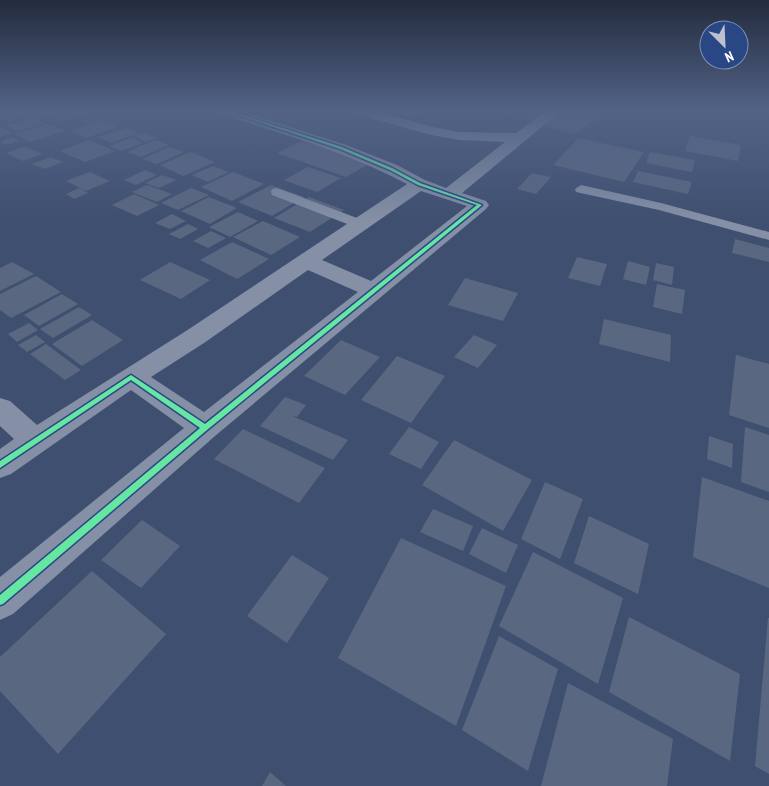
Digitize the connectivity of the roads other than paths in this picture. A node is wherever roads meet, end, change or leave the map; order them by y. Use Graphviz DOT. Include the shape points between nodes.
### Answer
graph roads {
  1 [pos="340,148"];
  2 [pos="507,148"];
  3 [pos="419,184"];
  4 [pos="582,189"];
  5 [pos="277,192"];
  6 [pos="449,194"];
  7 [pos="360,224"];
  8 [pos="769,236"];
  9 [pos="306,261"];
  10 [pos="374,291"];
  11 [pos="131,377"];
  12 [pos="0,409"];
  13 [pos="205,428"];
  14 [pos="36,440"];
  15 [pos="0,465"];
  16 [pos="0,601"];
  1 -- 3 [label="street"];
  2 -- 6 [label="street"];
  3 -- 6 [label="street"];
  3 -- 7 [label="street"];
  4 -- 8 [label="lane"];
  5 -- 7 [label="lane"];
  6 -- 10 [label="street" via="480,205"];
  7 -- 9 [label="street"];
  9 -- 10 [label="street"];
  9 -- 11 [label="street"];
  10 -- 13 [label="street"];
  11 -- 13 [label="street"];
  11 -- 14 [label="street"];
  12 -- 14 [label="street"];
  13 -- 16 [label="street"];
  14 -- 15 [label="street"];
}
